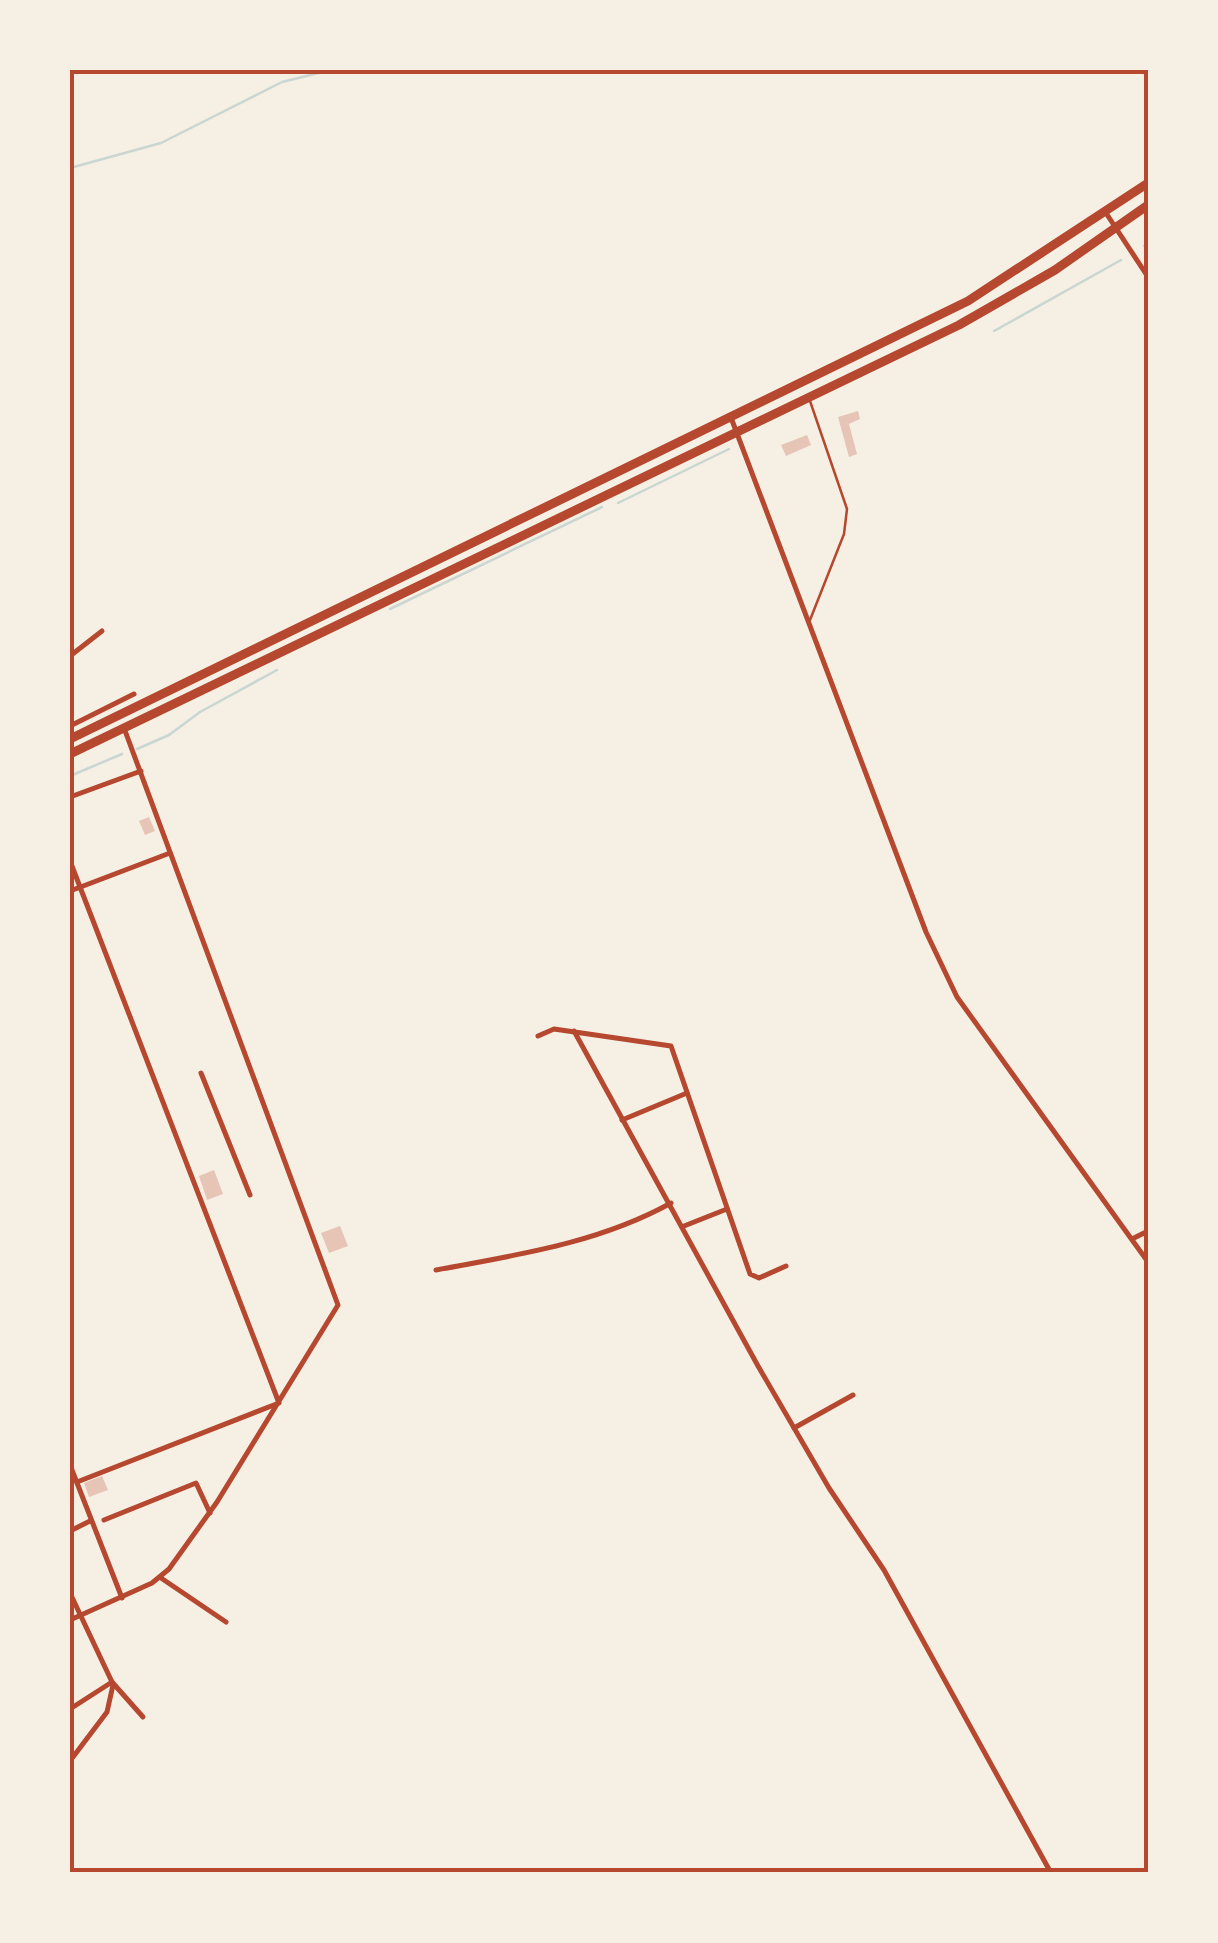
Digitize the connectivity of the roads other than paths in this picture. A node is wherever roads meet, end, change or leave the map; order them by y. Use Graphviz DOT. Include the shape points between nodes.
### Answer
graph roads {
  1 [pos="1148,182"];
  2 [pos="1148,206"];
  3 [pos="1106,213"];
  4 [pos="1116,229"];
  5 [pos="1148,277"];
  6 [pos="802,381"];
  7 [pos="808,395"];
  8 [pos="730,415"];
  9 [pos="737,430"];
  10 [pos="810,622"];
  11 [pos="102,630"];
  12 [pos="70,656"];
  13 [pos="134,694"];
  14 [pos="70,726"];
  15 [pos="124,728"];
  16 [pos="70,739"];
  17 [pos="70,754"];
  18 [pos="140,771"];
  19 [pos="70,797"];
  20 [pos="171,853"];
  21 [pos="70,862"];
  22 [pos="80,888"];
  23 [pos="70,891"];
  24 [pos="574,1030"];
  25 [pos="538,1036"];
  26 [pos="201,1073"];
  27 [pos="687,1093"];
  28 [pos="622,1120"];
  29 [pos="250,1196"];
  30 [pos="671,1203"];
  31 [pos="727,1209"];
  32 [pos="684,1226"];
  33 [pos="1148,1231"];
  34 [pos="1132,1239"];
  35 [pos="1148,1262"];
  36 [pos="786,1266"];
  37 [pos="436,1270"];
  38 [pos="853,1395"];
  39 [pos="280,1403"];
  40 [pos="794,1428"];
  41 [pos="70,1464"];
  42 [pos="76,1482"];
  43 [pos="210,1512"];
  44 [pos="91,1520"];
  45 [pos="104,1520"];
  46 [pos="70,1531"];
  47 [pos="161,1578"];
  48 [pos="70,1593"];
  49 [pos="122,1598"];
  50 [pos="80,1615"];
  51 [pos="70,1620"];
  52 [pos="226,1622"];
  53 [pos="112,1682"];
  54 [pos="70,1709"];
  55 [pos="143,1716"];
  56 [pos="70,1761"];
  57 [pos="1052,1873"];
  1 -- 3 [label="highway"];
  2 -- 4 [label="highway"];
  3 -- 4 [label="street"];
  3 -- 6 [label="highway" via="988,290"];
  4 -- 5 [label="street"];
  4 -- 7 [label="highway" via="984,311"];
  6 -- 7 [label="lane"];
  6 -- 8 [label="highway"];
  7 -- 9 [label="highway"];
  7 -- 10 [label="lane" via="847,509"];
  8 -- 9 [label="street"];
  8 -- 16 [label="highway"];
  9 -- 10 [label="street"];
  9 -- 15 [label="highway"];
  10 -- 34 [label="street" via="926,932 957,997"];
  11 -- 12 [label="street"];
  13 -- 14 [label="street"];
  15 -- 17 [label="highway"];
  15 -- 18 [label="street"];
  18 -- 19 [label="street"];
  18 -- 20 [label="street"];
  20 -- 22 [label="street"];
  20 -- 39 [label="street" via="338,1305"];
  21 -- 22 [label="street"];
  22 -- 23 [label="street"];
  22 -- 39 [label="street"];
  24 -- 25 [label="street" via="554,1028"];
  24 -- 27 [label="street" via="671,1046"];
  24 -- 28 [label="street"];
  26 -- 29 [label="street"];
  27 -- 28 [label="street"];
  27 -- 31 [label="street"];
  28 -- 30 [label="street"];
  30 -- 32 [label="street"];
  30 -- 37 [label="street" via="578,1241"];
  31 -- 32 [label="street"];
  31 -- 36 [label="street" via="754,1278"];
  32 -- 40 [label="street"];
  33 -- 34 [label="street"];
  34 -- 35 [label="street"];
  38 -- 40 [label="street"];
  39 -- 42 [label="street"];
  39 -- 43 [label="street"];
  40 -- 57 [label="street" via="884,1570"];
  41 -- 42 [label="street"];
  42 -- 44 [label="street"];
  43 -- 45 [label="street" via="196,1483"];
  43 -- 47 [label="street"];
  44 -- 46 [label="street"];
  44 -- 49 [label="street"];
  47 -- 49 [label="street"];
  47 -- 52 [label="street"];
  48 -- 50 [label="street"];
  49 -- 50 [label="street"];
  50 -- 51 [label="street"];
  50 -- 53 [label="street"];
  53 -- 54 [label="street"];
  53 -- 55 [label="street"];
  53 -- 56 [label="street" via="106,1712"];
}
